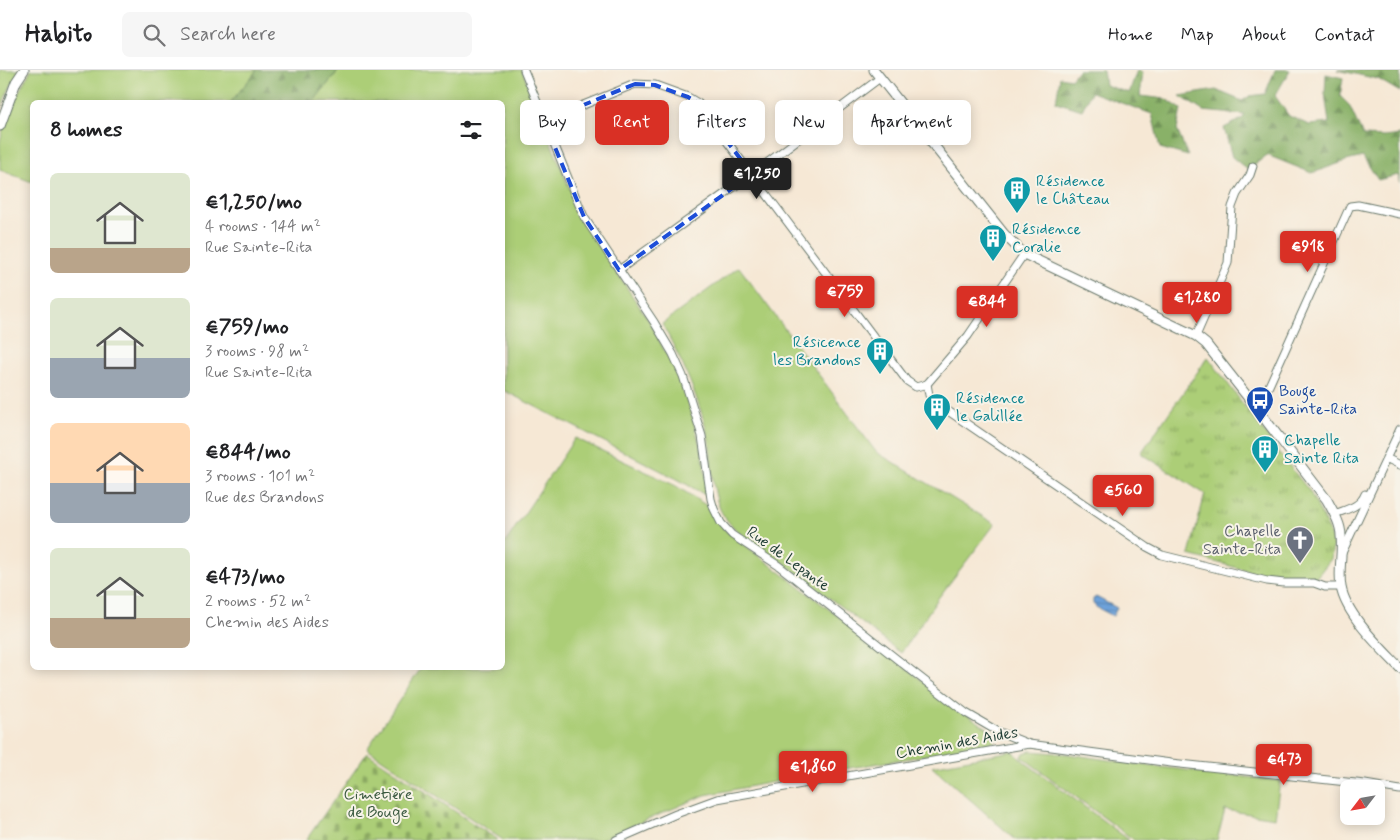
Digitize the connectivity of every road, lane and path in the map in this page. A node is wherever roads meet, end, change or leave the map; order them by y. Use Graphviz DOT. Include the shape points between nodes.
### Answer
graph roads {
  1 [pos="24,70"];
  2 [pos="524,70"];
  3 [pos="877,74"];
  4 [pos="536,100"];
  5 [pos="585,104"];
  6 [pos="0,126"];
  7 [pos="554,145"];
  8 [pos="1253,166"];
  9 [pos="752,174"];
  10 [pos="1400,214"];
  11 [pos="1024,254"];
  12 [pos="619,270"];
  13 [pos="1196,336"];
  14 [pos="927,384"];
  15 [pos="1258,410"];
  16 [pos="1400,429"];
  17 [pos="1386,458"];
  18 [pos="1400,465"];
  19 [pos="1380,469"];
  20 [pos="1335,514"];
  21 [pos="1342,554"];
  22 [pos="1341,587"];
  23 [pos="1400,668"];
  24 [pos="1029,744"];
  25 [pos="1400,790"];
  26 [pos="616,840"];
  1 -- 6 [label="street" via="16,82"];
  2 -- 4 [label="street, Rue de Lepante"];
  3 -- 9 [label="street"];
  3 -- 11 [label="street" via="1004,234"];
  5 -- 9 [label="street" via="635,84 655,85 688,97 698,104"];
  7 -- 12 [label="street, Rue de Lepante" via="584,217"];
  8 -- 13 [label="street" via="1232,207 1228,263"];
  9 -- 12 [label="street"];
  9 -- 14 [label="street" via="907,382 916,387"];
  10 -- 15 [label="street" via="1350,206"];
  11 -- 13 [label="street"];
  11 -- 14 [label="street" via="968,336"];
  12 -- 24 [label="street, Rue de Lepante" via="654,322 683,376 702,436 714,509 721,523 732,535 779,566 966,713"];
  13 -- 15 [label="street" via="1206,344"];
  14 -- 22 [label="street" via="928,395 935,402 1162,555 1266,581"];
  15 -- 20 [label="street"];
  16 -- 17 [label="street"];
  17 -- 18 [label="street"];
  17 -- 19 [label="street"];
  19 -- 20 [label="street" via="1373,474 1362,501"];
  19 -- 21 [label="street"];
  20 -- 21 [label="street" via="1342,534"];
  21 -- 22 [label="street"];
  22 -- 23 [label="street" via="1351,611"];
  24 -- 25 [label="street, Chemin des Aides"];
  24 -- 26 [label="street, Chemin des Aides" via="717,799"];
}
